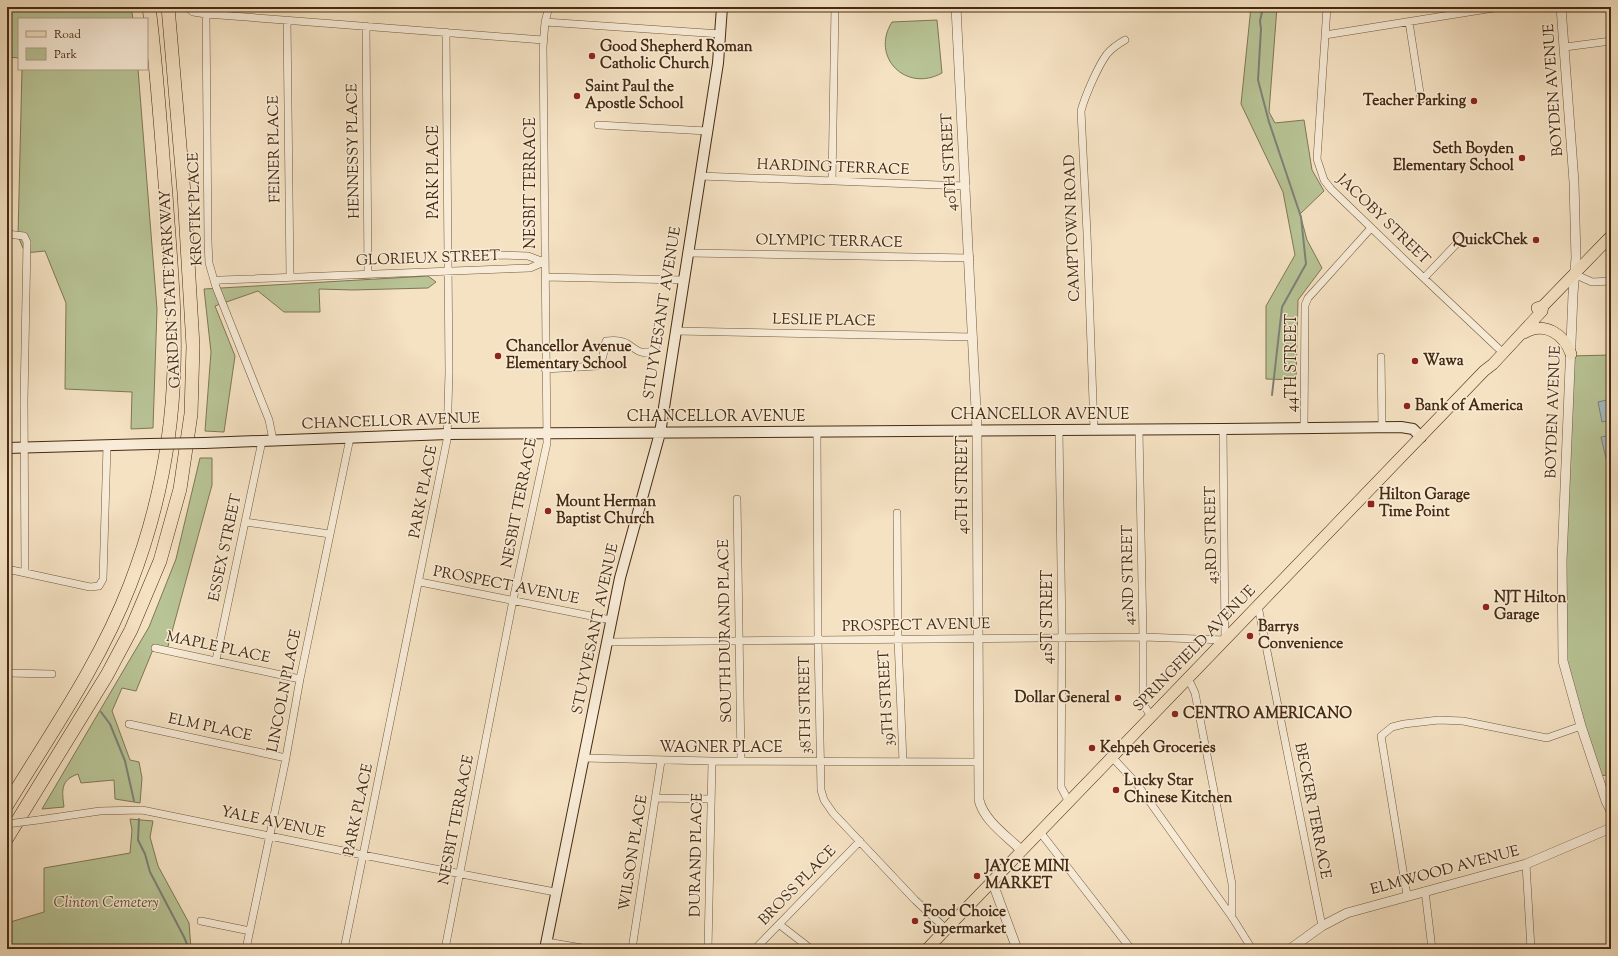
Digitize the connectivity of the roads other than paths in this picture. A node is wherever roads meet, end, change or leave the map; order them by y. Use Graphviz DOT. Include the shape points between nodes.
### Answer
graph roads {
  1 [pos="149,7"];
  2 [pos="168,7"];
  3 [pos="187,7"];
  4 [pos="549,7"];
  5 [pos="722,7"];
  6 [pos="835,7"];
  7 [pos="956,7"];
  8 [pos="1327,7"];
  9 [pos="1500,7"];
  10 [pos="1561,7"];
  11 [pos="206,14"];
  12 [pos="286,20"];
  13 [pos="544,22"];
  14 [pos="1409,22"];
  15 [pos="366,26"];
  16 [pos="446,32"];
  17 [pos="721,34"];
  18 [pos="1325,35"];
  19 [pos="543,40"];
  20 [pos="1125,40"];
  21 [pos="1611,41"];
  22 [pos="1565,47"];
  23 [pos="1421,99"];
  24 [pos="598,125"];
  25 [pos="706,131"];
  26 [pos="700,176"];
  27 [pos="832,180"];
  28 [pos="966,186"];
  29 [pos="1371,228"];
  30 [pos="7,234"];
  31 [pos="1611,236"];
  32 [pos="1462,238"];
  33 [pos="688,253"];
  34 [pos="447,257"];
  35 [pos="970,258"];
  36 [pos="544,262"];
  37 [pos="447,271"];
  38 [pos="1574,274"];
  39 [pos="368,275"];
  40 [pos="545,276"];
  41 [pos="290,277"];
  42 [pos="1424,278"];
  43 [pos="683,280"];
  44 [pos="214,281"];
  45 [pos="1611,282"];
  46 [pos="1543,306"];
  47 [pos="658,325"];
  48 [pos="676,331"];
  49 [pos="972,337"];
  50 [pos="1517,338"];
  51 [pos="1499,349"];
  52 [pos="1571,354"];
  53 [pos="1381,357"];
  54 [pos="546,369"];
  55 [pos="1484,371"];
  56 [pos="1382,427"];
  57 [pos="1304,428"];
  58 [pos="1223,429"];
  59 [pos="977,430"];
  60 [pos="1059,430"];
  61 [pos="1094,430"];
  62 [pos="1139,430"];
  63 [pos="817,432"];
  64 [pos="660,433"];
  65 [pos="448,434"];
  66 [pos="547,434"];
  67 [pos="1421,437"];
  68 [pos="350,438"];
  69 [pos="273,440"];
  70 [pos="262,441"];
  71 [pos="107,446"];
  72 [pos="7,448"];
  73 [pos="25,448"];
  74 [pos="737,499"];
  75 [pos="898,513"];
  76 [pos="245,522"];
  77 [pos="330,534"];
  78 [pos="7,570"];
  79 [pos="25,572"];
  80 [pos="420,582"];
  81 [pos="513,600"];
  82 [pos="1258,606"];
  83 [pos="611,620"];
  84 [pos="1144,637"];
  85 [pos="977,638"];
  86 [pos="1062,638"];
  87 [pos="898,639"];
  88 [pos="740,640"];
  89 [pos="818,640"];
  90 [pos="1225,640"];
  91 [pos="607,642"];
  92 [pos="155,648"];
  93 [pos="216,660"];
  94 [pos="7,673"];
  95 [pos="52,674"];
  96 [pos="1188,678"];
  97 [pos="300,679"];
  98 [pos="1151,716"];
  99 [pos="130,724"];
  100 [pos="1581,726"];
  101 [pos="1112,757"];
  102 [pos="286,758"];
  103 [pos="583,758"];
  104 [pos="661,761"];
  105 [pos="712,761"];
  106 [pos="741,762"];
  107 [pos="820,762"];
  108 [pos="903,762"];
  109 [pos="978,762"];
  110 [pos="656,798"];
  111 [pos="710,799"];
  112 [pos="1069,802"];
  113 [pos="7,804"];
  114 [pos="1611,811"];
  115 [pos="7,824"];
  116 [pos="1611,828"];
  117 [pos="1040,832"];
  118 [pos="270,836"];
  119 [pos="7,838"];
  120 [pos="860,841"];
  121 [pos="1022,851"];
  122 [pos="363,855"];
  123 [pos="1526,864"];
  124 [pos="460,874"];
  125 [pos="992,882"];
  126 [pos="1425,891"];
  127 [pos="556,892"];
  128 [pos="1408,895"];
  129 [pos="1232,917"];
  130 [pos="201,921"];
  131 [pos="780,925"];
  132 [pos="1322,926"];
  133 [pos="946,929"];
  134 [pos="250,931"];
  135 [pos="546,946"];
  136 [pos="246,949"];
  137 [pos="344,949"];
  138 [pos="445,949"];
  139 [pos="588,949"];
  140 [pos="632,949"];
  141 [pos="708,949"];
  142 [pos="755,949"];
  143 [pos="811,949"];
  144 [pos="927,949"];
  145 [pos="1017,949"];
  146 [pos="1131,949"];
  147 [pos="1252,949"];
  148 [pos="1290,949"];
  149 [pos="1432,949"];
  150 [pos="1531,949"];
  1 -- 113 [label="highway, GARDEN STATE PARKWAY" via="159,102 174,317 173,393 164,469 146,542 120,609 86,675"];
  2 -- 119 [label="highway, GARDEN STATE PARKWAY" via="193,346 191,414 184,464 174,513 160,561 131,630"];
  3 -- 11 [label="street" via="193,12"];
  4 -- 13 [label="street, NESBIT TERRACE"];
  5 -- 17 [label="main road, STUYVESANT AVENUE"];
  6 -- 27 [label="street"];
  7 -- 28 [label="street, 40TH STREET"];
  8 -- 18 [label="street, JACOBY STREET"];
  9 -- 14 [label="street"];
  10 -- 22 [label="street, BOYDEN AVENUE"];
  11 -- 12 [label="street"];
  11 -- 44 [label="street, KROTIK PLACE" via="208,242 209,263"];
  12 -- 15 [label="street"];
  12 -- 41 [label="street, FEINER PLACE"];
  13 -- 17 [label="street"];
  13 -- 19 [label="street, NESBIT TERRACE"];
  14 -- 18 [label="street"];
  14 -- 23 [label="street"];
  15 -- 16 [label="street"];
  15 -- 39 [label="street, HENNESSY PLACE"];
  16 -- 19 [label="street"];
  16 -- 34 [label="street, PARK PLACE"];
  17 -- 25 [label="main road, STUYVESANT AVENUE"];
  18 -- 29 [label="street, JACOBY STREET" via="1317,159 1319,170 1331,189"];
  19 -- 36 [label="street, NESBIT TERRACE"];
  20 -- 61 [label="street, CAMPTOWN ROAD" via="1106,55 1085,96 1081,111"];
  21 -- 22 [label="street"];
  22 -- 38 [label="street, BOYDEN AVENUE" via="1574,182"];
  24 -- 25 [label="street"];
  25 -- 26 [label="main road, STUYVESANT AVENUE"];
  26 -- 27 [label="street, HARDING TERRACE"];
  26 -- 33 [label="main road, STUYVESANT AVENUE"];
  27 -- 28 [label="street, HARDING TERRACE"];
  28 -- 35 [label="street, 40TH STREET"];
  29 -- 42 [label="street, JACOBY STREET"];
  29 -- 57 [label="street, 44TH STREET" via="1308,298 1305,305"];
  30 -- 73 [label="street" via="24,236 27,242"];
  31 -- 38 [label="main road, SPRINGFIELD AVENUE"];
  32 -- 42 [label="street"];
  33 -- 35 [label="street, OLYMPIC TERRACE"];
  33 -- 43 [label="main road, STUYVESANT AVENUE"];
  34 -- 36 [label="street, GLORIEUX STREET" via="500,254 528,256"];
  34 -- 37 [label="street, PARK PLACE"];
  35 -- 49 [label="street, 40TH STREET"];
  36 -- 37 [label="street, GLORIEUX STREET" via="530,268"];
  36 -- 40 [label="street, NESBIT TERRACE"];
  37 -- 39 [label="street, GLORIEUX STREET"];
  37 -- 65 [label="street, PARK PLACE"];
  38 -- 45 [label="street" via="1592,282"];
  38 -- 46 [label="main road, SPRINGFIELD AVENUE"];
  38 -- 52 [label="street, BOYDEN AVENUE"];
  39 -- 41 [label="street, GLORIEUX STREET"];
  40 -- 43 [label="street"];
  40 -- 54 [label="street, NESBIT TERRACE"];
  41 -- 44 [label="street, GLORIEUX STREET"];
  42 -- 51 [label="street, JACOBY STREET"];
  43 -- 48 [label="main road, STUYVESANT AVENUE"];
  44 -- 69 [label="street, KROTIK PLACE" via="269,420"];
  46 -- 50 [label="main road, SPRINGFIELD AVENUE" via="1542,311"];
  46 -- 51 [label="main road, SPRINGFIELD AVENUE" via="1538,307"];
  47 -- 54 [label="street" via="656,349 651,352 637,351 625,342 606,341 604,355 597,366"];
  48 -- 49 [label="street, LESLIE PLACE"];
  48 -- 64 [label="main road, STUYVESANT AVENUE"];
  49 -- 59 [label="street, 40TH STREET"];
  50 -- 52 [label="main road" via="1529,330 1541,327 1548,329 1565,341"];
  50 -- 55 [label="main road, SPRINGFIELD AVENUE"];
  51 -- 55 [label="main road, SPRINGFIELD AVENUE"];
  52 -- 100 [label="street, BOYDEN AVENUE" via="1562,561 1562,661"];
  53 -- 56 [label="street"];
  54 -- 66 [label="street, NESBIT TERRACE"];
  55 -- 67 [label="main road, SPRINGFIELD AVENUE"];
  56 -- 57 [label="main road, CHANCELLOR AVENUE"];
  56 -- 67 [label="main road, CHANCELLOR AVENUE" via="1413,429"];
  57 -- 58 [label="main road, CHANCELLOR AVENUE"];
  58 -- 62 [label="main road, CHANCELLOR AVENUE"];
  58 -- 90 [label="street, 43RD STREET"];
  59 -- 60 [label="main road, CHANCELLOR AVENUE"];
  59 -- 63 [label="main road, CHANCELLOR AVENUE"];
  59 -- 85 [label="street, 40TH STREET"];
  60 -- 61 [label="main road, CHANCELLOR AVENUE"];
  60 -- 86 [label="street, 41ST STREET"];
  61 -- 62 [label="main road, CHANCELLOR AVENUE"];
  62 -- 84 [label="street, 42ND STREET"];
  63 -- 64 [label="main road, CHANCELLOR AVENUE"];
  63 -- 89 [label="street, 38TH STREET"];
  64 -- 66 [label="main road, CHANCELLOR AVENUE"];
  64 -- 83 [label="main road, STUYVESANT AVENUE"];
  65 -- 66 [label="main road, CHANCELLOR AVENUE"];
  65 -- 68 [label="main road, CHANCELLOR AVENUE"];
  65 -- 80 [label="street, PARK PLACE"];
  66 -- 81 [label="street, NESBIT TERRACE"];
  67 -- 82 [label="main road, SPRINGFIELD AVENUE"];
  68 -- 69 [label="main road, CHANCELLOR AVENUE"];
  68 -- 77 [label="street, LINCOLN PLACE"];
  69 -- 70 [label="main road, CHANCELLOR AVENUE"];
  70 -- 71 [label="main road, CHANCELLOR AVENUE, bridge"];
  70 -- 76 [label="street, ESSEX STREET"];
  71 -- 73 [label="main road, CHANCELLOR AVENUE"];
  71 -- 79 [label="street" via="103,579 99,586 90,587"];
  72 -- 73 [label="main road, CHANCELLOR AVENUE"];
  73 -- 79 [label="street"];
  74 -- 88 [label="street, SOUTH DURAND PLACE"];
  75 -- 87 [label="street, 39TH STREET"];
  76 -- 77 [label="street"];
  76 -- 93 [label="street, ESSEX STREET"];
  77 -- 97 [label="street, LINCOLN PLACE"];
  78 -- 79 [label="street"];
  80 -- 81 [label="street, PROSPECT AVENUE"];
  80 -- 122 [label="street, PARK PLACE"];
  81 -- 83 [label="street, PROSPECT AVENUE"];
  81 -- 124 [label="street, NESBIT TERRACE"];
  82 -- 90 [label="main road, SPRINGFIELD AVENUE"];
  82 -- 132 [label="street, BECKER TERRACE"];
  83 -- 91 [label="main road, STUYVESANT AVENUE"];
  84 -- 86 [label="street, PROSPECT AVENUE"];
  84 -- 90 [label="street, PROSPECT AVENUE"];
  84 -- 98 [label="street, 42ND STREET" via="1143,704"];
  85 -- 86 [label="street, PROSPECT AVENUE"];
  85 -- 87 [label="street, PROSPECT AVENUE"];
  85 -- 109 [label="street, 40TH STREET"];
  86 -- 112 [label="street, 41ST STREET" via="1061,787"];
  87 -- 89 [label="street, PROSPECT AVENUE"];
  87 -- 108 [label="street, 39TH STREET"];
  88 -- 89 [label="street, PROSPECT AVENUE"];
  88 -- 91 [label="street, PROSPECT AVENUE"];
  88 -- 106 [label="street, SOUTH DURAND PLACE"];
  89 -- 107 [label="street, 38TH STREET"];
  90 -- 96 [label="main road, SPRINGFIELD AVENUE"];
  91 -- 103 [label="main road, STUYVESANT AVENUE"];
  92 -- 93 [label="street, MAPLE PLACE"];
  93 -- 97 [label="street, MAPLE PLACE"];
  94 -- 95 [label="street"];
  96 -- 98 [label="main road, SPRINGFIELD AVENUE"];
  96 -- 129 [label="street" via="1195,693 1230,876"];
  97 -- 102 [label="street, LINCOLN PLACE"];
  98 -- 101 [label="main road, SPRINGFIELD AVENUE"];
  99 -- 102 [label="street, ELM PLACE"];
  100 -- 114 [label="street, BOYDEN AVENUE"];
  100 -- 128 [label="street" via="1547,738 1463,722 1438,720 1404,724 1385,732 1381,736"];
  101 -- 112 [label="main road, SPRINGFIELD AVENUE"];
  101 -- 129 [label="street" via="1137,784"];
  102 -- 118 [label="street, LINCOLN PLACE"];
  103 -- 104 [label="street, WAGNER PLACE"];
  103 -- 127 [label="main road, STUYVESANT AVENUE"];
  104 -- 105 [label="street, WAGNER PLACE"];
  104 -- 110 [label="street, WILSON PLACE"];
  105 -- 106 [label="street, WAGNER PLACE"];
  105 -- 111 [label="street, DURAND PLACE"];
  106 -- 107 [label="street, WAGNER PLACE"];
  107 -- 108 [label="street, WAGNER PLACE"];
  107 -- 120 [label="street, 38TH STREET" via="824,800"];
  108 -- 109 [label="street, WAGNER PLACE"];
  109 -- 121 [label="street, 40TH STREET" via="981,807"];
  110 -- 111 [label="street"];
  110 -- 140 [label="street, WILSON PLACE"];
  111 -- 141 [label="street, DURAND PLACE"];
  112 -- 117 [label="main road, SPRINGFIELD AVENUE"];
  115 -- 118 [label="street, YALE AVENUE, bridge" via="100,811 142,810"];
  116 -- 123 [label="street, ELMWOOD AVENUE"];
  117 -- 121 [label="main road, SPRINGFIELD AVENUE"];
  117 -- 146 [label="street"];
  118 -- 122 [label="street, YALE AVENUE"];
  118 -- 134 [label="street, LINCOLN PLACE"];
  120 -- 131 [label="street, BROSS PLACE"];
  120 -- 133 [label="street, 38TH STREET"];
  121 -- 125 [label="main road, SPRINGFIELD AVENUE"];
  122 -- 124 [label="street, YALE AVENUE"];
  122 -- 137 [label="street, PARK PLACE"];
  123 -- 126 [label="street, ELMWOOD AVENUE"];
  123 -- 150 [label="street"];
  124 -- 127 [label="street, YALE AVENUE"];
  124 -- 138 [label="street, NESBIT TERRACE"];
  125 -- 133 [label="main road, SPRINGFIELD AVENUE"];
  125 -- 145 [label="street"];
  126 -- 128 [label="street, ELMWOOD AVENUE"];
  126 -- 149 [label="street"];
  127 -- 135 [label="main road, STUYVESANT AVENUE"];
  128 -- 132 [label="street, ELMWOOD AVENUE" via="1347,913"];
  129 -- 147 [label="street"];
  130 -- 134 [label="street"];
  131 -- 142 [label="street, BROSS PLACE"];
  131 -- 143 [label="street"];
  132 -- 148 [label="street, ELMWOOD AVENUE"];
  133 -- 144 [label="main road, SPRINGFIELD AVENUE"];
  134 -- 136 [label="street, LINCOLN PLACE"];
  135 -- 139 [label="street"];
}
